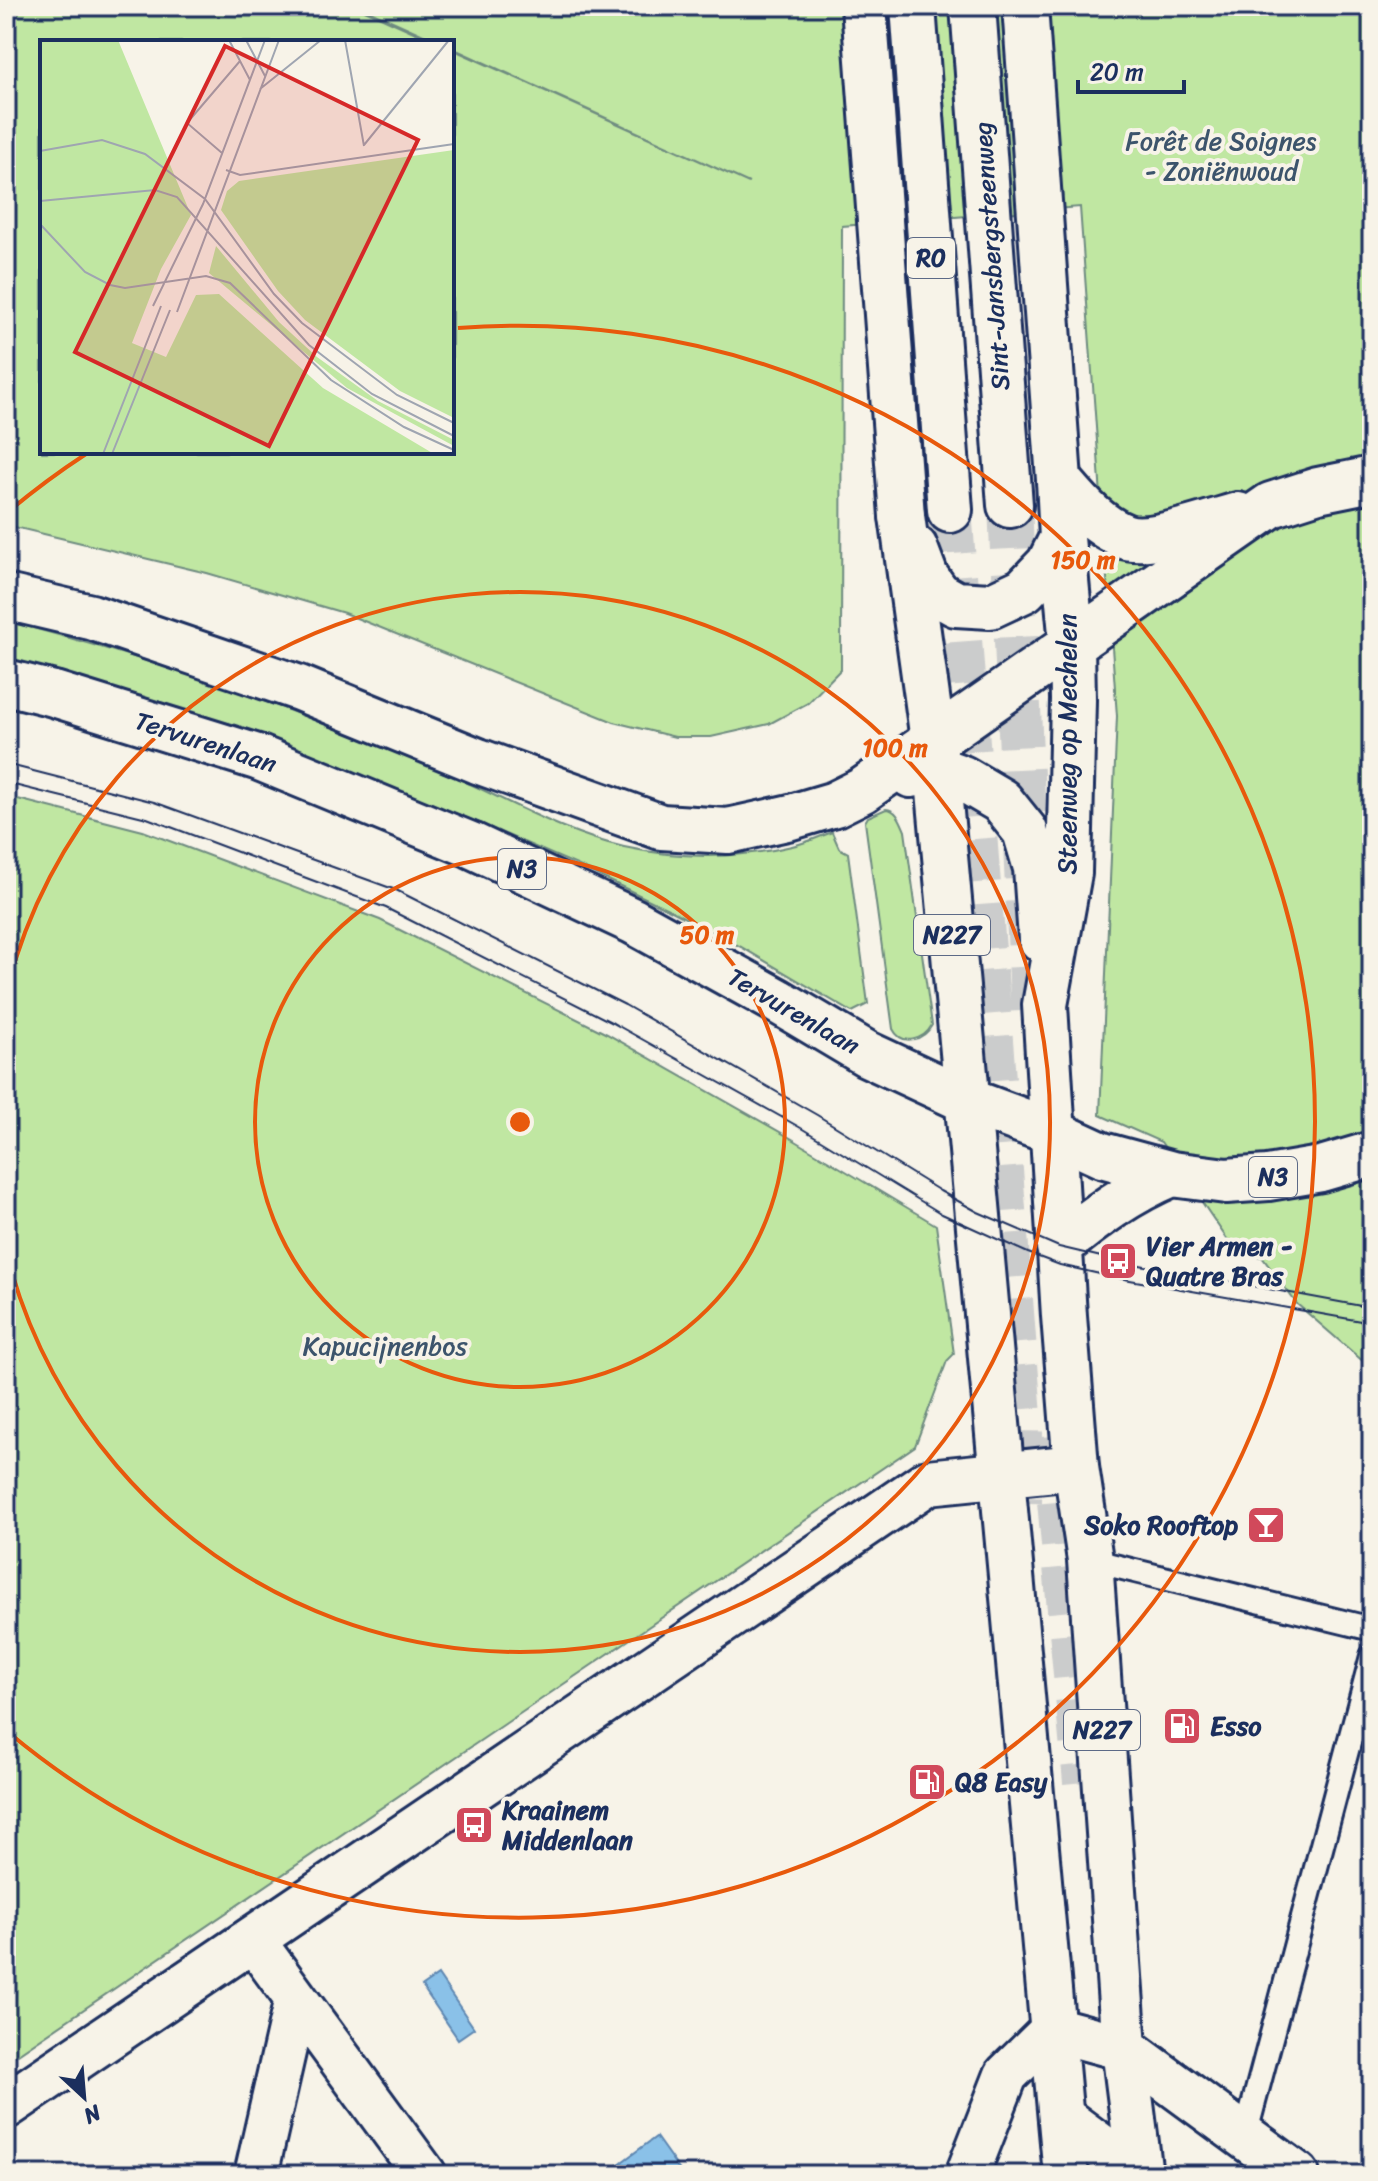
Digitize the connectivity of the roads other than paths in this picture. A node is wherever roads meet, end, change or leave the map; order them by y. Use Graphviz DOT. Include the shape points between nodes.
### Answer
graph roads {
  1 [pos="864,6"];
  2 [pos="913,6"];
  3 [pos="973,6"];
  4 [pos="1025,6"];
  5 [pos="1372,479"];
  6 [pos="1059,480"];
  7 [pos="1010,505"];
  8 [pos="1271,505"];
  9 [pos="950,510"];
  10 [pos="902,516"];
  11 [pos="1062,538"];
  12 [pos="6,597"];
  13 [pos="1072,644"];
  14 [pos="6,682"];
  15 [pos="935,755"];
  16 [pos="1045,1005"];
  17 [pos="966,1100"];
  18 [pos="1052,1132"];
  19 [pos="1372,1154"];
  20 [pos="1172,1174"];
  21 [pos="1059,1247"];
  22 [pos="1076,1467"];
  23 [pos="1003,1474"];
  24 [pos="1090,1560"];
  25 [pos="1372,1629"];
  26 [pos="1372,1656"];
  27 [pos="253,1940"];
  28 [pos="296,1999"];
  29 [pos="1053,2029"];
  30 [pos="1124,2048"];
  31 [pos="6,2106"];
  32 [pos="1062,2118"];
  33 [pos="1245,2136"];
  34 [pos="256,2175"];
  35 [pos="425,2175"];
  36 [pos="967,2175"];
  37 [pos="1066,2175"];
  38 [pos="1140,2175"];
  39 [pos="1297,2175"];
  1 -- 10 [label="main road"];
  2 -- 9 [label="main road, R0"];
  3 -- 7 [label="main road, Sint-Jansbergsteenweg / R0"];
  4 -- 6 [label="main road, Steenweg op Mechelen"];
  5 -- 8 [label="main road"];
  6 -- 8 [label="main road" via="1089,515 1125,537 1162,537"];
  6 -- 11 [label="main road, Steenweg op Mechelen"];
  8 -- 13 [label="main road"];
  10 -- 11 [label="main road" via="926,577 938,594 956,604 990,606 1024,590 1049,564"];
  10 -- 15 [label="main road"];
  11 -- 13 [label="main road, Steenweg op Mechelen"];
  12 -- 15 [label="main road" via="91,617 299,688 661,827 728,831 791,817 835,804"];
  13 -- 15 [label="main road"];
  13 -- 16 [label="main road, Steenweg op Mechelen" via="1069,873"];
  14 -- 17 [label="main road, Tervurenlaan / N3" via="257,757 471,845 633,921 867,1054"];
  15 -- 16 [label="main road, N227" via="1001,801 1025,831 1036,868"];
  15 -- 17 [label="main road, N227"];
  16 -- 18 [label="main road, Steenweg op Mechelen / N227"];
  17 -- 18 [label="main road, Tervurenlaan / N3"];
  17 -- 23 [label="main road, N227"];
  18 -- 20 [label="main road, Tervurenlaan / N3" via="1102,1155"];
  18 -- 21 [label="main road, Steenweg op Mechelen / N227"];
  19 -- 20 [label="main road, Tervurenlaan / N3" via="1268,1178 1226,1181"];
  20 -- 21 [label="main road" via="1143,1186"];
  21 -- 22 [label="main road, N227"];
  22 -- 23 [label="main road"];
  22 -- 24 [label="main road, N227"];
  23 -- 27 [label="main road" via="928,1482"];
  23 -- 29 [label="main road, N227"];
  24 -- 25 [label="lane"];
  24 -- 30 [label="main road, N227"];
  26 -- 33 [label="lane"];
  27 -- 28 [label="street"];
  27 -- 31 [label="main road"];
  28 -- 34 [label="street"];
  28 -- 35 [label="street"];
  29 -- 30 [label="main road"];
  29 -- 32 [label="main road, N227"];
  29 -- 36 [label="street" via="1006,2075"];
  30 -- 33 [label="main road"];
  30 -- 38 [label="main road, N227"];
  32 -- 37 [label="main road, N227"];
  32 -- 38 [label="main road"];
  33 -- 39 [label="main road"];
}
